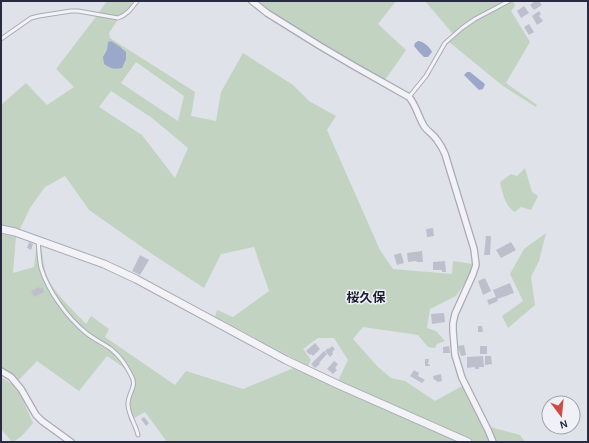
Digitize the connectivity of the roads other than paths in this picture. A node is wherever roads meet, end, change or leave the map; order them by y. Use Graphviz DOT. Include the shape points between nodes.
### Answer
graph roads {
  1 [pos="137,1"];
  2 [pos="252,1"];
  3 [pos="509,1"];
  4 [pos="1,39"];
  5 [pos="409,97"];
  6 [pos="1,229"];
  7 [pos="38,240"];
  8 [pos="1,371"];
  9 [pos="138,435"];
  10 [pos="72,442"];
  11 [pos="468,442"];
  12 [pos="493,442"];
  1 -- 4 [label="lane" via="128,13 118,18 78,11 31,18"];
  2 -- 5 [label="street" via="320,46"];
  3 -- 5 [label="lane" via="475,18 445,43 426,76"];
  5 -- 12 [label="street" via="425,128 436,139 445,154 474,249 476,265 455,314 453,331 462,378"];
  6 -- 7 [label="street"];
  7 -- 9 [label="lane" via="39,259 45,280 65,311 86,332 117,354 132,376 134,383 128,403"];
  7 -- 11 [label="street" via="104,264 136,279 286,360"];
  8 -- 10 [label="street" via="11,377 21,389 42,421"];
}
